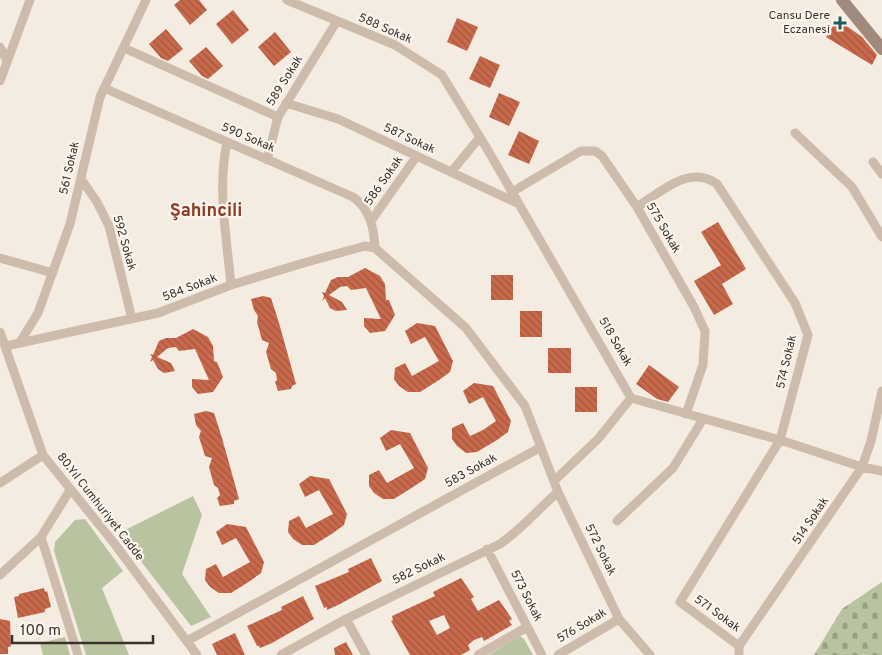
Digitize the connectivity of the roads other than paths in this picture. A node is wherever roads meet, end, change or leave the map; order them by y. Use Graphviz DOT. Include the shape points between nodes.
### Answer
graph roads {
  1 [pos="30,0"];
  2 [pos="146,0"];
  3 [pos="287,0"];
  4 [pos="842,0"];
  5 [pos="337,21"];
  6 [pos="0,48"];
  7 [pos="124,48"];
  8 [pos="882,49"];
  9 [pos="6,60"];
  10 [pos="442,75"];
  11 [pos="0,81"];
  12 [pos="104,88"];
  13 [pos="286,102"];
  14 [pos="278,117"];
  15 [pos="795,133"];
  16 [pos="480,137"];
  17 [pos="227,143"];
  18 [pos="416,157"];
  19 [pos="267,160"];
  20 [pos="873,162"];
  21 [pos="452,171"];
  22 [pos="882,174"];
  23 [pos="81,179"];
  24 [pos="512,192"];
  25 [pos="518,204"];
  26 [pos="637,207"];
  27 [pos="371,221"];
  28 [pos="882,237"];
  29 [pos="377,250"];
  30 [pos="0,258"];
  31 [pos="53,273"];
  32 [pos="231,285"];
  33 [pos="132,319"];
  34 [pos="0,332"];
  35 [pos="20,342"];
  36 [pos="6,346"];
  37 [pos="882,391"];
  38 [pos="631,398"];
  39 [pos="686,414"];
  40 [pos="702,419"];
  41 [pos="780,440"];
  42 [pos="541,447"];
  43 [pos="43,455"];
  44 [pos="862,467"];
  45 [pos="882,471"];
  46 [pos="554,480"];
  47 [pos="0,483"];
  48 [pos="70,490"];
  49 [pos="558,492"];
  50 [pos="617,522"];
  51 [pos="41,537"];
  52 [pos="487,548"];
  53 [pos="0,575"];
  54 [pos="680,602"];
  55 [pos="346,619"];
  56 [pos="619,619"];
  57 [pos="528,627"];
  58 [pos="187,641"];
  59 [pos="739,651"];
  60 [pos="78,655"];
  61 [pos="196,655"];
  62 [pos="281,655"];
  63 [pos="366,655"];
  64 [pos="478,655"];
  65 [pos="542,655"];
  66 [pos="558,655"];
  67 [pos="650,655"];
  1 -- 9 [label="street"];
  2 -- 7 [label="street, 561 Sokak"];
  3 -- 5 [label="street, 588 Sokak"];
  4 -- 8 [label="street"];
  5 -- 10 [label="street, 588 Sokak" via="395,45"];
  5 -- 13 [label="street, 589 Sokak"];
  6 -- 9 [label="street"];
  7 -- 12 [label="street, 561 Sokak"];
  7 -- 14 [label="street"];
  9 -- 11 [label="street"];
  10 -- 16 [label="street, 518 Sokak"];
  12 -- 17 [label="street, 590 Sokak"];
  12 -- 23 [label="street, 561 Sokak"];
  13 -- 14 [label="street, 589 Sokak"];
  13 -- 18 [label="street, 587 Sokak" via="338,119"];
  14 -- 19 [label="street, 589 Sokak"];
  15 -- 28 [label="street" via="852,187"];
  16 -- 21 [label="street"];
  16 -- 24 [label="street, 518 Sokak"];
  17 -- 19 [label="street, 590 Sokak"];
  17 -- 32 [label="street" via="224,212"];
  18 -- 21 [label="street, 587 Sokak"];
  18 -- 27 [label="street, 586 Sokak"];
  19 -- 27 [label="street, 590 Sokak" via="353,197 366,209"];
  20 -- 22 [label="street"];
  21 -- 25 [label="street, 587 Sokak"];
  23 -- 31 [label="street, 561 Sokak"];
  23 -- 33 [label="street, 592 Sokak" via="109,226"];
  24 -- 25 [label="street, 518 Sokak"];
  24 -- 26 [label="street, 575 Sokak" via="581,151 588,150 602,156"];
  25 -- 38 [label="street, 518 Sokak"];
  26 -- 39 [label="street, 575 Sokak" via="694,307 704,331 704,365"];
  26 -- 41 [label="street, 574 Sokak" via="678,180 700,176 709,178 739,215 795,303 808,335"];
  27 -- 29 [label="street, 586 Sokak"];
  29 -- 32 [label="street, 584 Sokak" via="365,246"];
  29 -- 42 [label="street" via="466,328 525,406"];
  30 -- 31 [label="street"];
  31 -- 35 [label="street, 561 Sokak" via="38,313"];
  32 -- 33 [label="street, 584 Sokak" via="158,313"];
  33 -- 35 [label="street, 584 Sokak"];
  34 -- 36 [label="street, 80.Yıl Cumhuriyet Cadde"];
  35 -- 36 [label="street, 584 Sokak"];
  36 -- 43 [label="street, 80.Yıl Cumhuriyet Cadde"];
  37 -- 44 [label="street, 514 Sokak" via="872,441"];
  38 -- 39 [label="street"];
  38 -- 46 [label="street" via="598,439"];
  39 -- 40 [label="street"];
  40 -- 41 [label="street"];
  40 -- 50 [label="street" via="673,468"];
  41 -- 44 [label="street"];
  41 -- 54 [label="street, 574 Sokak"];
  42 -- 46 [label="street, 572 Sokak"];
  42 -- 58 [label="street, 583 Sokak"];
  43 -- 47 [label="street"];
  43 -- 48 [label="street, 80.Yıl Cumhuriyet Cadde"];
  44 -- 45 [label="street"];
  44 -- 59 [label="street, 514 Sokak"];
  46 -- 49 [label="street, 572 Sokak"];
  48 -- 51 [label="street"];
  48 -- 58 [label="street, 80.Yıl Cumhuriyet Cadde"];
  49 -- 52 [label="street, 582 Sokak" via="517,532 500,544"];
  49 -- 56 [label="street, 572 Sokak"];
  51 -- 53 [label="street"];
  51 -- 60 [label="street"];
  52 -- 55 [label="street, 582 Sokak"];
  52 -- 57 [label="street, 573 Sokak"];
  54 -- 59 [label="street, 571 Sokak"];
  55 -- 62 [label="street, 582 Sokak"];
  55 -- 63 [label="street"];
  56 -- 66 [label="street, 576 Sokak"];
  56 -- 67 [label="street, 572 Sokak"];
  57 -- 64 [label="street"];
  57 -- 65 [label="street, 573 Sokak"];
  58 -- 61 [label="street, 80.Yıl Cumhuriyet Cadde"];
}
